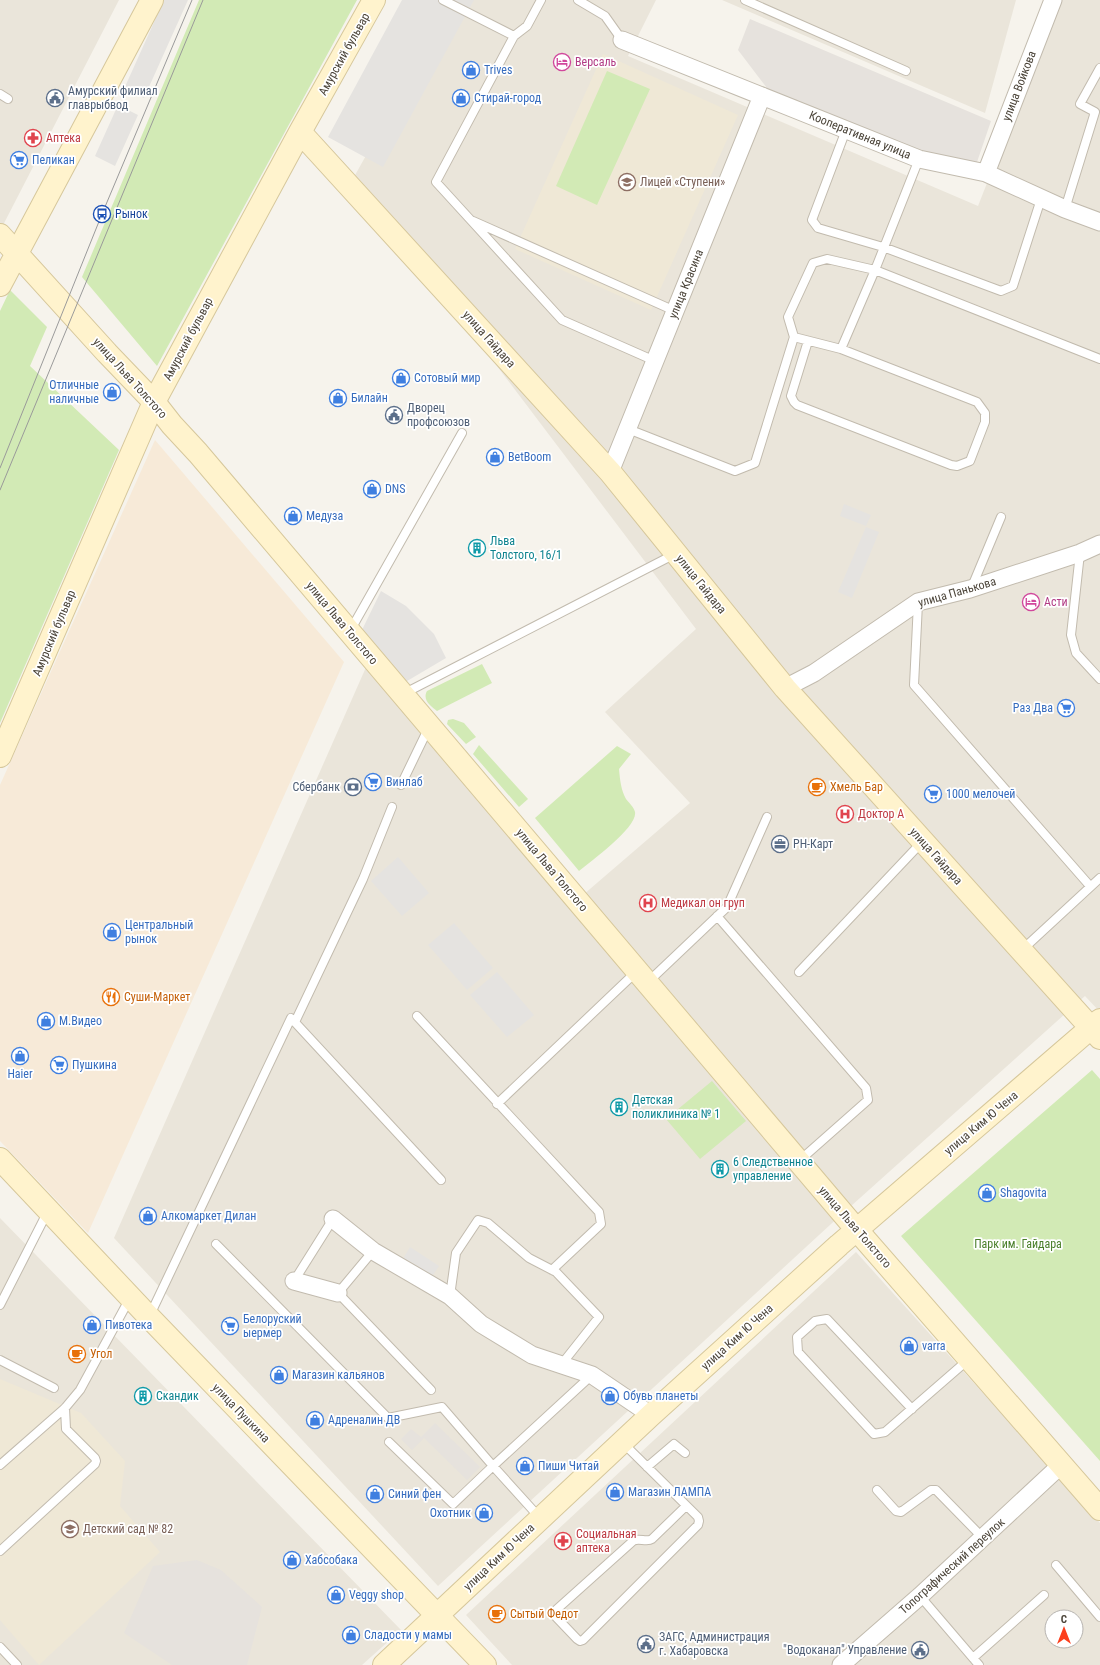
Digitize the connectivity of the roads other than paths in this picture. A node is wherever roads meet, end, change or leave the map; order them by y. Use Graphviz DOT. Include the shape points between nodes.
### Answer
graph roads {
  1 [pos="152,0"];
  2 [pos="374,0"];
  3 [pos="443,0"];
  4 [pos="541,0"];
  5 [pos="578,0"];
  6 [pos="745,0"];
  7 [pos="1053,0"];
  8 [pos="514,36"];
  9 [pos="622,40"];
  10 [pos="1100,68"];
  11 [pos="906,72"];
  12 [pos="0,94"];
  13 [pos="762,96"];
  14 [pos="8,99"];
  15 [pos="1098,114"];
  16 [pos="846,130"];
  17 [pos="300,132"];
  18 [pos="919,159"];
  19 [pos="986,173"];
  20 [pos="1041,198"];
  21 [pos="1065,209"];
  22 [pos="470,219"];
  23 [pos="1100,222"];
  24 [pos="0,235"];
  25 [pos="883,247"];
  26 [pos="17,252"];
  27 [pos="875,270"];
  28 [pos="0,285"];
  29 [pos="675,311"];
  30 [pos="794,337"];
  31 [pos="808,341"];
  32 [pos="841,349"];
  33 [pos="1100,359"];
  34 [pos="655,361"];
  35 [pos="154,402"];
  36 [pos="628,429"];
  37 [pos="462,433"];
  38 [pos="610,472"];
  39 [pos="1001,517"];
  40 [pos="1100,544"];
  41 [pos="1080,553"];
  42 [pos="676,554"];
  43 [pos="970,589"];
  44 [pos="918,602"];
  45 [pos="350,632"];
  46 [pos="1100,679"];
  47 [pos="785,688"];
  48 [pos="402,694"];
  49 [pos="429,726"];
  50 [pos="0,756"];
  51 [pos="401,785"];
  52 [pos="392,807"];
  53 [pos="767,817"];
  54 [pos="923,841"];
  55 [pos="1100,878"];
  56 [pos="1090,886"];
  57 [pos="717,916"];
  58 [pos="1021,950"];
  59 [pos="799,972"];
  60 [pos="642,977"];
  61 [pos="417,1016"];
  62 [pos="295,1022"];
  63 [pos="1097,1029"];
  64 [pos="497,1104"];
  65 [pos="0,1159"];
  66 [pos="798,1161"];
  67 [pos="441,1180"];
  68 [pos="48,1211"];
  69 [pos="333,1219"];
  70 [pos="856,1229"];
  71 [pos="216,1244"];
  72 [pos="373,1251"];
  73 [pos="552,1270"];
  74 [pos="294,1280"];
  75 [pos="338,1293"];
  76 [pos="450,1296"];
  77 [pos="130,1297"];
  78 [pos="0,1305"];
  79 [pos="149,1317"];
  80 [pos="970,1358"];
  81 [pos="0,1360"];
  82 [pos="561,1365"];
  83 [pos="592,1375"];
  84 [pos="54,1388"];
  85 [pos="431,1390"];
  86 [pos="64,1408"];
  87 [pos="912,1409"];
  88 [pos="651,1415"];
  89 [pos="389,1442"];
  90 [pos="622,1442"];
  91 [pos="685,1453"];
  92 [pos="0,1465"];
  93 [pos="1061,1465"];
  94 [pos="493,1466"];
  95 [pos="647,1467"];
  96 [pos="877,1490"];
  97 [pos="686,1506"];
  98 [pos="1100,1509"];
  99 [pos="540,1518"];
  100 [pos="982,1538"];
  101 [pos="0,1551"];
  102 [pos="1056,1565"];
  103 [pos="920,1596"];
  104 [pos="1044,1596"];
  105 [pos="437,1614"];
  106 [pos="1100,1617"];
  107 [pos="0,1647"];
  108 [pos="973,1658"];
  109 [pos="17,1665"];
  110 [pos="384,1665"];
  111 [pos="485,1665"];
  112 [pos="841,1665"];
  113 [pos="979,1665"];
  1 -- 26 [label="street"];
  2 -- 17 [label="street, Амурский бульвар"];
  3 -- 8 [label="lane"];
  4 -- 8 [label="lane" via="527,26"];
  5 -- 9 [label="lane" via="605,16"];
  6 -- 11 [label="lane"];
  7 -- 19 [label="street, улица Войкова"];
  8 -- 22 [label="lane" via="436,182"];
  9 -- 13 [label="street, Кооперативная улица"];
  10 -- 15 [label="lane" via="1080,104"];
  12 -- 14 [label="lane"];
  13 -- 16 [label="street, Кооперативная улица"];
  13 -- 29 [label="street, улица Красина"];
  15 -- 21 [label="lane"];
  16 -- 18 [label="street, Кооперативная улица"];
  16 -- 25 [label="lane" via="812,220 818,228"];
  17 -- 35 [label="street, Амурский бульвар"];
  17 -- 38 [label="street, улица Гайдара"];
  18 -- 19 [label="street, Кооперативная улица"];
  18 -- 25 [label="lane"];
  19 -- 20 [label="street, Кооперативная улица"];
  20 -- 21 [label="street, Кооперативная улица"];
  20 -- 25 [label="lane" via="1013,286 1002,291"];
  21 -- 23 [label="street, Кооперативная улица"];
  22 -- 29 [label="lane"];
  22 -- 34 [label="lane" via="562,320"];
  24 -- 26 [label="street, улица Льва Толстого"];
  25 -- 27 [label="lane"];
  26 -- 28 [label="street"];
  26 -- 35 [label="street, улица Льва Толстого"];
  27 -- 30 [label="lane" via="827,259 813,264 788,317"];
  27 -- 32 [label="lane"];
  27 -- 33 [label="lane"];
  29 -- 34 [label="street, улица Красина"];
  30 -- 31 [label="lane"];
  30 -- 36 [label="lane" via="755,463 735,471"];
  31 -- 32 [label="lane"];
  31 -- 32 [label="lane" via="791,396 797,405 950,465 957,466 970,461 985,422 985,413 977,402"];
  34 -- 36 [label="street, улица Красина"];
  35 -- 45 [label="street, улица Льва Толстого"];
  35 -- 50 [label="street, Амурский бульвар"];
  36 -- 38 [label="street, улица Красина"];
  37 -- 45 [label="lane"];
  38 -- 42 [label="street, улица Гайдара"];
  39 -- 43 [label="lane"];
  40 -- 41 [label="street, улица Панькова"];
  41 -- 43 [label="street, улица Панькова"];
  41 -- 46 [label="lane" via="1071,635 1076,653"];
  42 -- 47 [label="street, улица Гайдара"];
  42 -- 48 [label="lane"];
  43 -- 44 [label="street, улица Панькова"];
  44 -- 47 [label="street, улица Панькова" via="814,673"];
  44 -- 56 [label="lane" via="914,684"];
  45 -- 48 [label="street, улица Льва Толстого"];
  47 -- 54 [label="street, улица Гайдара"];
  48 -- 49 [label="street, улица Льва Толстого"];
  49 -- 51 [label="lane"];
  49 -- 60 [label="street, улица Льва Толстого"];
  52 -- 62 [label="lane" via="363,879"];
  53 -- 57 [label="lane" via="727,907"];
  54 -- 58 [label="street, улица Гайдара"];
  54 -- 59 [label="lane"];
  55 -- 56 [label="lane"];
  56 -- 58 [label="lane"];
  57 -- 60 [label="lane"];
  57 -- 66 [label="lane" via="866,1088 868,1100"];
  58 -- 63 [label="street, улица Гайдара"];
  60 -- 64 [label="lane"];
  60 -- 66 [label="street, улица Льва Толстого"];
  61 -- 64 [label="lane"];
  62 -- 67 [label="lane"];
  62 -- 79 [label="lane" via="291,1018"];
  63 -- 70 [label="street, улица Ким Ю Чена"];
  64 -- 73 [label="lane" via="599,1212 601,1224"];
  65 -- 68 [label="street, улица Пушкина"];
  66 -- 70 [label="street, улица Льва Толстого"];
  68 -- 77 [label="street, улица Пушкина"];
  68 -- 78 [label="lane"];
  69 -- 72 [label="street"];
  69 -- 74 [label="lane"];
  70 -- 80 [label="street, улица Льва Толстого"];
  70 -- 88 [label="street, улица Ким Ю Чена"];
  71 -- 94 [label="lane" via="388,1418 442,1407"];
  72 -- 75 [label="lane"];
  72 -- 76 [label="street"];
  73 -- 76 [label="lane" via="529,1258 488,1223 478,1220 456,1253"];
  73 -- 82 [label="lane" via="599,1317"];
  74 -- 75 [label="street"];
  75 -- 85 [label="lane"];
  76 -- 82 [label="street" via="481,1324 532,1355"];
  77 -- 79 [label="street, улица Пушкина"];
  77 -- 86 [label="lane" via="80,1390"];
  79 -- 105 [label="street, улица Пушкина"];
  80 -- 87 [label="lane"];
  80 -- 93 [label="street, улица Льва Толстого"];
  81 -- 84 [label="lane"];
  82 -- 83 [label="street"];
  83 -- 88 [label="street"];
  83 -- 94 [label="lane"];
  86 -- 92 [label="lane"];
  86 -- 101 [label="lane" via="66,1429 94,1458 95,1464"];
  87 -- 87 [label="lane" via="885,1432 874,1434 798,1352 797,1337 815,1321 827,1319"];
  88 -- 90 [label="street, улица Ким Ю Чена"];
  89 -- 94 [label="lane" via="453,1504"];
  90 -- 95 [label="lane"];
  90 -- 99 [label="street, улица Ким Ю Чена"];
  91 -- 95 [label="lane" via="674,1444"];
  93 -- 98 [label="street, улица Льва Толстого"];
  93 -- 100 [label="street, Топографический переулок"];
  94 -- 99 [label="lane"];
  95 -- 97 [label="lane"];
  96 -- 100 [label="lane" via="896,1512 901,1512 931,1490 939,1491"];
  97 -- 97 [label="lane" via="652,1540 633,1541 556,1610 556,1617 577,1639 583,1640 698,1525 698,1517"];
  99 -- 105 [label="street, улица Ким Ю Чена"];
  100 -- 103 [label="street, Топографический переулок"];
  102 -- 106 [label="lane"];
  103 -- 108 [label="lane"];
  103 -- 112 [label="street, Топографический переулок"];
  104 -- 108 [label="lane"];
  105 -- 110 [label="street, улица Ким Ю Чена"];
  105 -- 111 [label="street, улица Пушкина"];
  107 -- 109 [label="lane"];
  108 -- 113 [label="lane"];
}
